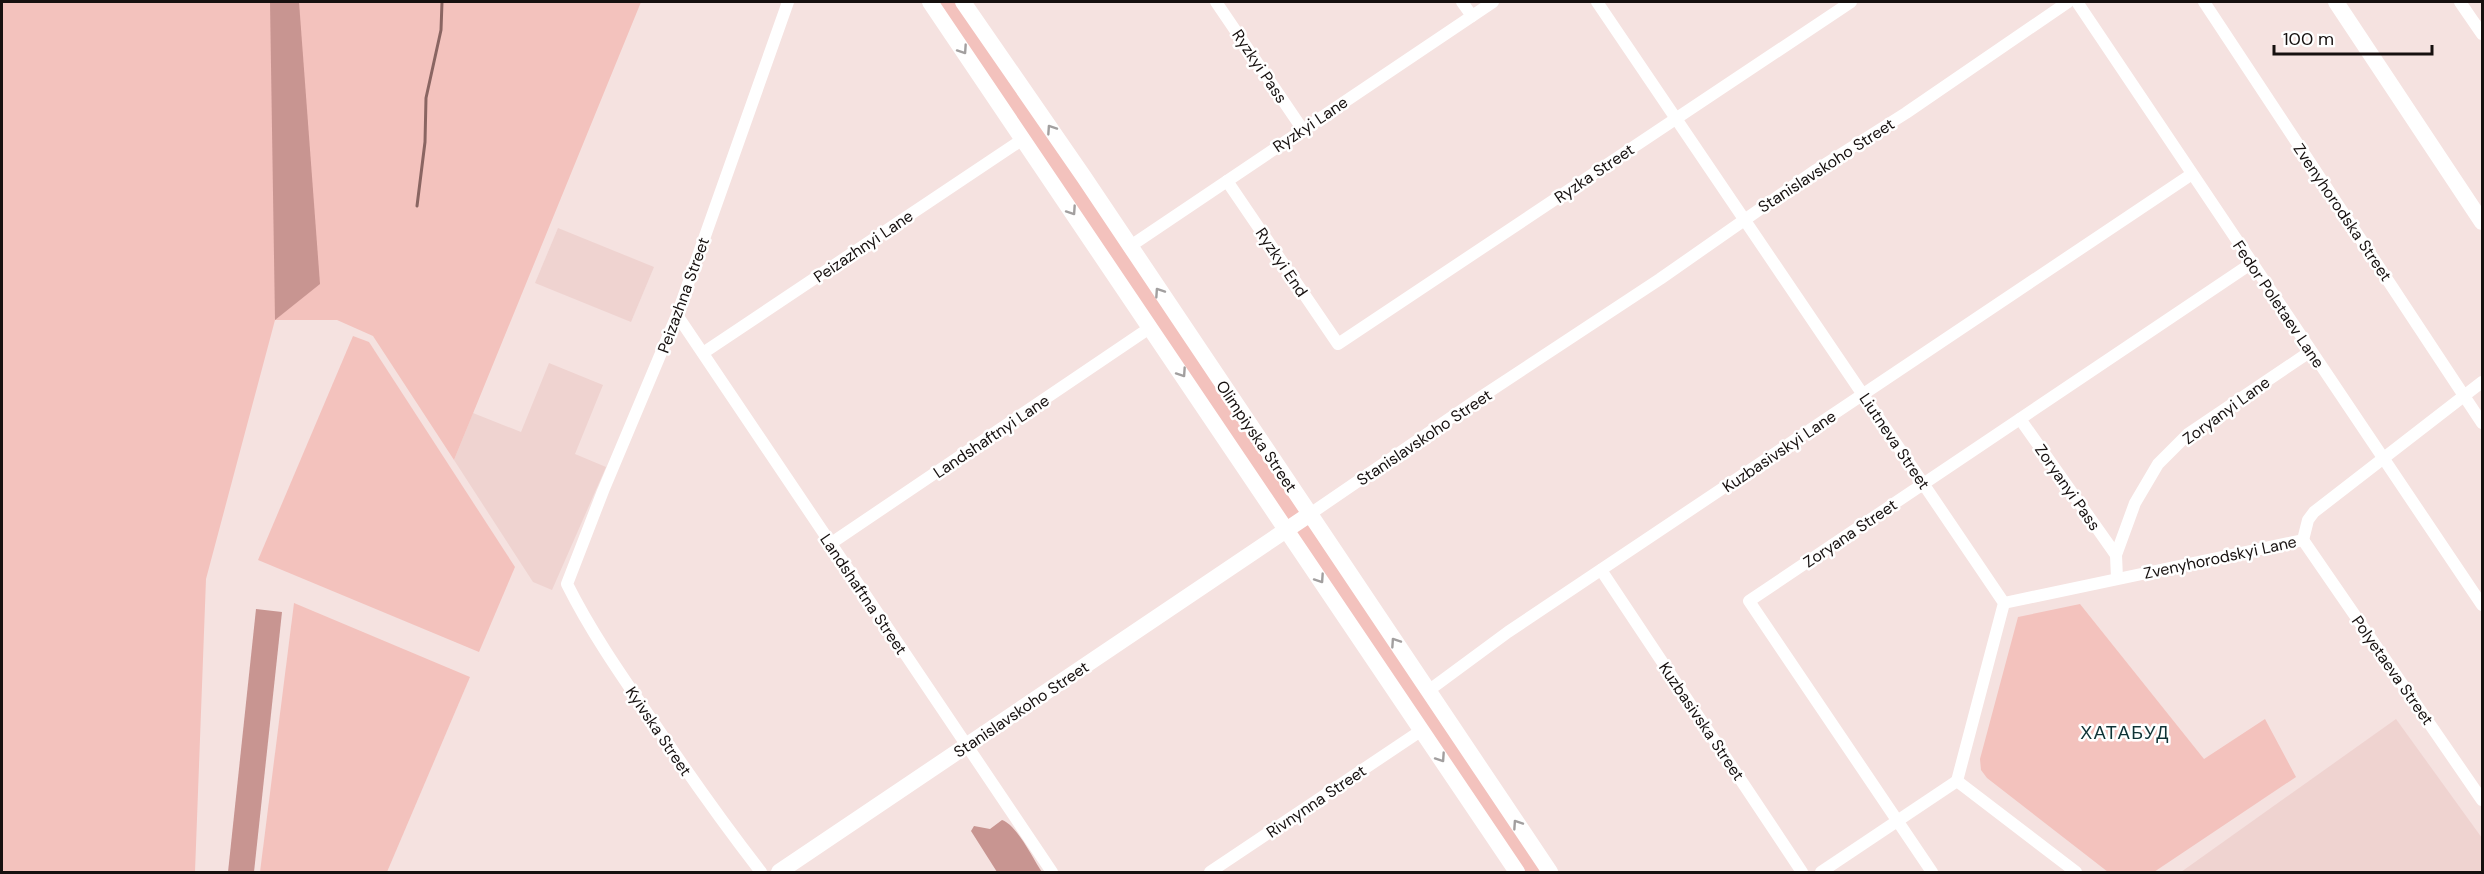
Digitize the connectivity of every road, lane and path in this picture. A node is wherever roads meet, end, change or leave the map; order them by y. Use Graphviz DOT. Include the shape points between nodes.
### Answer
graph roads {
  1 [pos="788,2"];
  2 [pos="930,2"];
  3 [pos="963,2"];
  4 [pos="1216,2"];
  5 [pos="1462,2"];
  6 [pos="1492,2"];
  7 [pos="1598,2"];
  8 [pos="1851,2"];
  9 [pos="2068,2"];
  10 [pos="2077,2"];
  11 [pos="2204,2"];
  12 [pos="2336,2"];
  13 [pos="2460,2"];
  14 [pos="1472,16"];
  15 [pos="2482,34"];
  16 [pos="1676,118"];
  17 [pos="1303,130"];
  18 [pos="1023,139"];
  19 [pos="2192,174"];
  20 [pos="1227,181"];
  21 [pos="1745,219"];
  22 [pos="2482,222"];
  23 [pos="1129,247"];
  24 [pos="2252,263"];
  25 [pos="677,315"];
  26 [pos="1151,327"];
  27 [pos="1338,344"];
  28 [pos="2311,351"];
  29 [pos="703,353"];
  30 [pos="2482,382"];
  31 [pos="1863,394"];
  32 [pos="2464,395"];
  33 [pos="2020,419"];
  34 [pos="2482,423"];
  35 [pos="2383,458"];
  36 [pos="1923,483"];
  37 [pos="1310,514"];
  38 [pos="1287,531"];
  39 [pos="2303,540"];
  40 [pos="830,544"];
  41 [pos="2116,555"];
  42 [pos="1601,570"];
  43 [pos="2117,578"];
  44 [pos="567,584"];
  45 [pos="2004,603"];
  46 [pos="2482,605"];
  47 [pos="1428,691"];
  48 [pos="1422,730"];
  49 [pos="965,746"];
  50 [pos="1957,781"];
  51 [pos="2482,800"];
  52 [pos="1898,821"];
  53 [pos="761,873"];
  54 [pos="779,873"];
  55 [pos="1052,873"];
  56 [pos="1210,873"];
  57 [pos="1517,873"];
  58 [pos="1550,873"];
  59 [pos="1802,873"];
  60 [pos="1821,873"];
  61 [pos="1932,873"];
  62 [pos="2076,873"];
  1 -- 25 [label="street, Peizazhna Street"];
  2 -- 18 [label="main road, Olimpiyska Street, one-way"];
  23 -- 3 [label="main road, Olimpiyska Street, one-way"];
  4 -- 17 [label="street, Ryzkyi Pass"];
  5 -- 14 [label="street"];
  6 -- 14 [label="street, Ryzkyi Lane"];
  7 -- 16 [label="street, Liutneva Street"];
  8 -- 16 [label="street, Ryzka Street"];
  9 -- 21 [label="street, Stanislavskoho Street"];
  10 -- 19 [label="street, Fedor Poletaev Lane"];
  11 -- 32 [label="street, Zvenyhorodska Street"];
  12 -- 22 [label="main road"];
  13 -- 15 [label="street"];
  14 -- 17 [label="street, Ryzkyi Lane"];
  16 -- 21 [label="street, Liutneva Street"];
  16 -- 27 [label="street, Ryzka Street"];
  17 -- 20 [label="street, Ryzkyi Lane"];
  18 -- 26 [label="main road, Olimpiyska Street, one-way"];
  18 -- 29 [label="street, Peizazhnyi Lane"];
  19 -- 24 [label="street, Fedor Poletaev Lane"];
  19 -- 31 [label="street, Kuzbasivskyi Lane"];
  20 -- 23 [label="street, Ryzkyi Lane"];
  20 -- 27 [label="street, Ryzkyi End"];
  21 -- 31 [label="street, Liutneva Street"];
  21 -- 37 [label="street, Stanislavskoho Street"];
  37 -- 23 [label="main road, Olimpiyska Street, one-way"];
  24 -- 28 [label="street, Fedor Poletaev Lane"];
  24 -- 33 [label="street, Zoryana Street"];
  25 -- 29 [label="street, Landshaftna Street"];
  25 -- 44 [label="street, Peizazhna Street"];
  26 -- 38 [label="main road, Olimpiyska Street, one-way"];
  26 -- 40 [label="street, Landshaftnyi Lane"];
  28 -- 35 [label="street, Fedor Poletaev Lane"];
  28 -- 41 [label="street, Zoryanyi Lane" via="2188,434 2158,464 2135,503"];
  29 -- 40 [label="street, Landshaftna Street"];
  30 -- 32 [label="street, Zvenyhorodskyi Lane"];
  31 -- 36 [label="street, Liutneva Street"];
  31 -- 42 [label="street, Kuzbasivskyi Lane"];
  32 -- 34 [label="street, Zvenyhorodska Street"];
  32 -- 35 [label="street, Zvenyhorodskyi Lane"];
  33 -- 36 [label="street, Zoryana Street"];
  33 -- 41 [label="street, Zoryanyi Pass"];
  35 -- 39 [label="street, Zvenyhorodskyi Lane" via="2310,515"];
  35 -- 46 [label="street, Fedor Poletaev Lane"];
  36 -- 45 [label="street, Liutneva Street"];
  36 -- 52 [label="street, Zoryana Street" via="1749,601"];
  37 -- 38 [label="main road, Stanislavskoho Street"];
  47 -- 37 [label="main road, Olimpiyska Street, one-way"];
  38 -- 48 [label="main road, Olimpiyska Street, one-way"];
  38 -- 49 [label="main road, Stanislavskoho Street"];
  39 -- 43 [label="street, Zvenyhorodskyi Lane"];
  39 -- 51 [label="street, Polyetaeva Street"];
  40 -- 49 [label="street, Landshaftna Street"];
  41 -- 43 [label="street, Zoryanyi Lane"];
  42 -- 47 [label="street, Kuzbasivskyi Lane"];
  42 -- 59 [label="street, Kuzbasivska Street"];
  43 -- 45 [label="street, Zvenyhorodskyi Lane"];
  44 -- 53 [label="street, Kyivska Street" via="617,669"];
  45 -- 50 [label="street"];
  58 -- 47 [label="main road, Olimpiyska Street, one-way"];
  48 -- 56 [label="street, Rivnynna Street"];
  48 -- 57 [label="main road, Olimpiyska Street, one-way"];
  49 -- 54 [label="main road, Stanislavskoho Street"];
  49 -- 55 [label="street, Landshaftna Street"];
  50 -- 52 [label="street"];
  50 -- 62 [label="street"];
  52 -- 60 [label="street"];
  52 -- 61 [label="street, Zoryana Street"];
}
